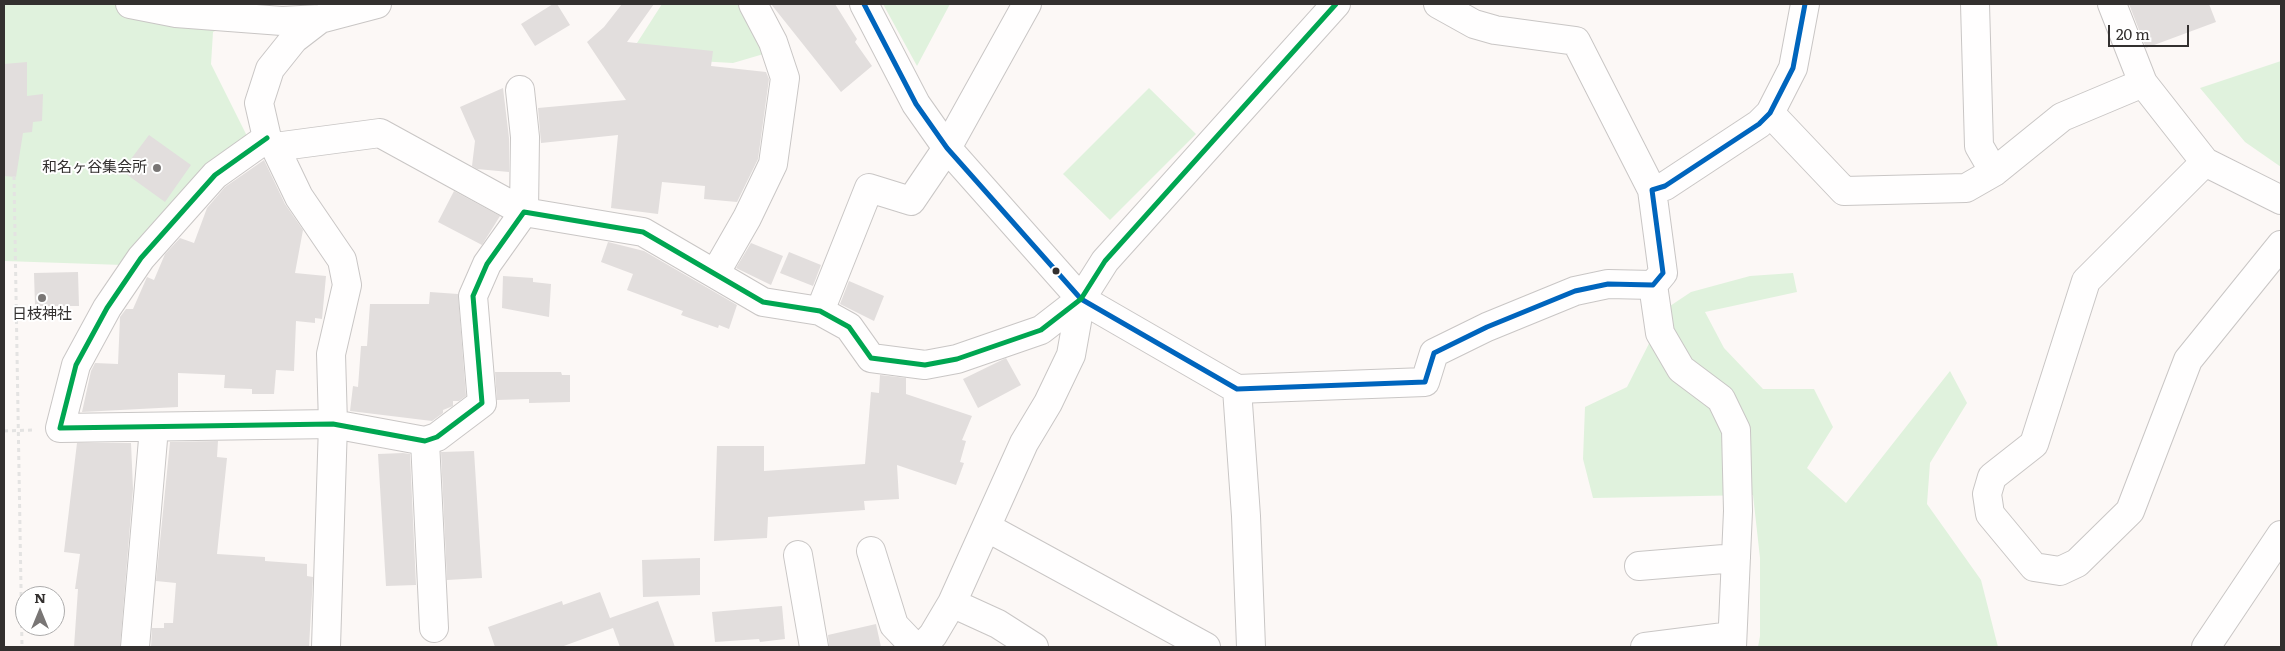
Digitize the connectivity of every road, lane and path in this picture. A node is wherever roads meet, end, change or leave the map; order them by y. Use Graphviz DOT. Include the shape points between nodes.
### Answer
graph roads {
  1 [pos="130,4"];
  2 [pos="753,4"];
  3 [pos="864,4"];
  4 [pos="1027,4"];
  5 [pos="1336,4"];
  6 [pos="1438,4"];
  7 [pos="1806,4"];
  8 [pos="1975,4"];
  9 [pos="2112,4"];
  10 [pos="372,5"];
  11 [pos="320,19"];
  12 [pos="2143,83"];
  13 [pos="520,90"];
  14 [pos="1770,113"];
  15 [pos="271,143"];
  16 [pos="947,148"];
  17 [pos="2205,162"];
  18 [pos="1994,172"];
  19 [pos="14,176"];
  20 [pos="1652,190"];
  21 [pos="2281,200"];
  22 [pos="524,212"];
  23 [pos="2281,244"];
  24 [pos="716,272"];
  25 [pos="1653,286"];
  26 [pos="1081,299"];
  27 [pos="820,311"];
  28 [pos="1237,389"];
  29 [pos="333,424"];
  30 [pos="154,428"];
  31 [pos="425,441"];
  32 [pos="988,528"];
  33 [pos="2281,535"];
  34 [pos="871,551"];
  35 [pos="798,555"];
  36 [pos="1736,558"];
  37 [pos="1639,566"];
  38 [pos="952,603"];
  39 [pos="434,628"];
  40 [pos="1732,642"];
  41 [pos="22,647"];
  42 [pos="135,647"];
  43 [pos="326,647"];
  44 [pos="814,647"];
  45 [pos="915,647"];
  46 [pos="922,647"];
  47 [pos="1034,647"];
  48 [pos="1206,647"];
  49 [pos="1251,647"];
  50 [pos="1645,647"];
  51 [pos="2206,647"];
  1 -- 11 [label="street" via="176,13 282,21"];
  2 -- 24 [label="street" via="773,42 784,78 777,136 773,164"];
  3 -- 16 [label="street" via="916,104"];
  4 -- 16 [label="street"];
  5 -- 26 [label="street" via="1104,261"];
  6 -- 20 [label="street" via="1474,24 1495,30 1576,41"];
  7 -- 14 [label="street" via="1793,68"];
  8 -- 18 [label="street" via="1979,146"];
  9 -- 12 [label="street"];
  10 -- 11 [label="street"];
  11 -- 15 [label="street" via="294,39 270,69 259,103"];
  12 -- 17 [label="street"];
  12 -- 18 [label="street" via="2062,117"];
  13 -- 22 [label="street" via="525,137"];
  14 -- 18 [label="street" via="1844,191 1966,188"];
  14 -- 20 [label="street" via="1759,124 1688,171 1665,186"];
  15 -- 22 [label="street" via="380,134"];
  15 -- 29 [label="street" via="299,197 342,260 347,285 331,354"];
  15 -- 30 [label="street" via="215,175 141,258 107,308 76,365 60,428"];
  16 -- 26 [label="street"];
  16 -- 27 [label="street" via="910,201 869,188"];
  17 -- 21 [label="street"];
  17 -- 23 [label="street" via="2086,281 2034,444 1992,477 1987,494 1990,514 2034,566 2060,571 2077,563 2130,511 2188,360"];
  19 -- 41 [label="path"];
  20 -- 25 [label="street" via="1663,273"];
  22 -- 24 [label="street" via="643,232"];
  22 -- 31 [label="street" via="487,264 473,296 482,403 437,437"];
  24 -- 27 [label="street" via="763,302"];
  25 -- 28 [label="street" via="1608,284 1575,291 1487,327 1434,353 1425,382"];
  25 -- 36 [label="street" via="1660,333 1681,369 1721,399 1736,430"];
  26 -- 27 [label="street" via="1041,330 957,359 925,365 871,358 849,327"];
  26 -- 28 [label="street"];
  26 -- 32 [label="street" via="1071,355 1024,443"];
  28 -- 49 [label="street"];
  29 -- 30 [label="street"];
  29 -- 31 [label="street"];
  29 -- 43 [label="street"];
  30 -- 42 [label="street"];
  31 -- 39 [label="street"];
  32 -- 38 [label="street"];
  32 -- 48 [label="street"];
  33 -- 51 [label="street"];
  34 -- 45 [label="street" via="894,625"];
  35 -- 44 [label="street"];
  36 -- 37 [label="street"];
  36 -- 40 [label="street"];
  38 -- 46 [label="street"];
  38 -- 47 [label="street" via="998,624"];
  40 -- 50 [label="street"];
}
